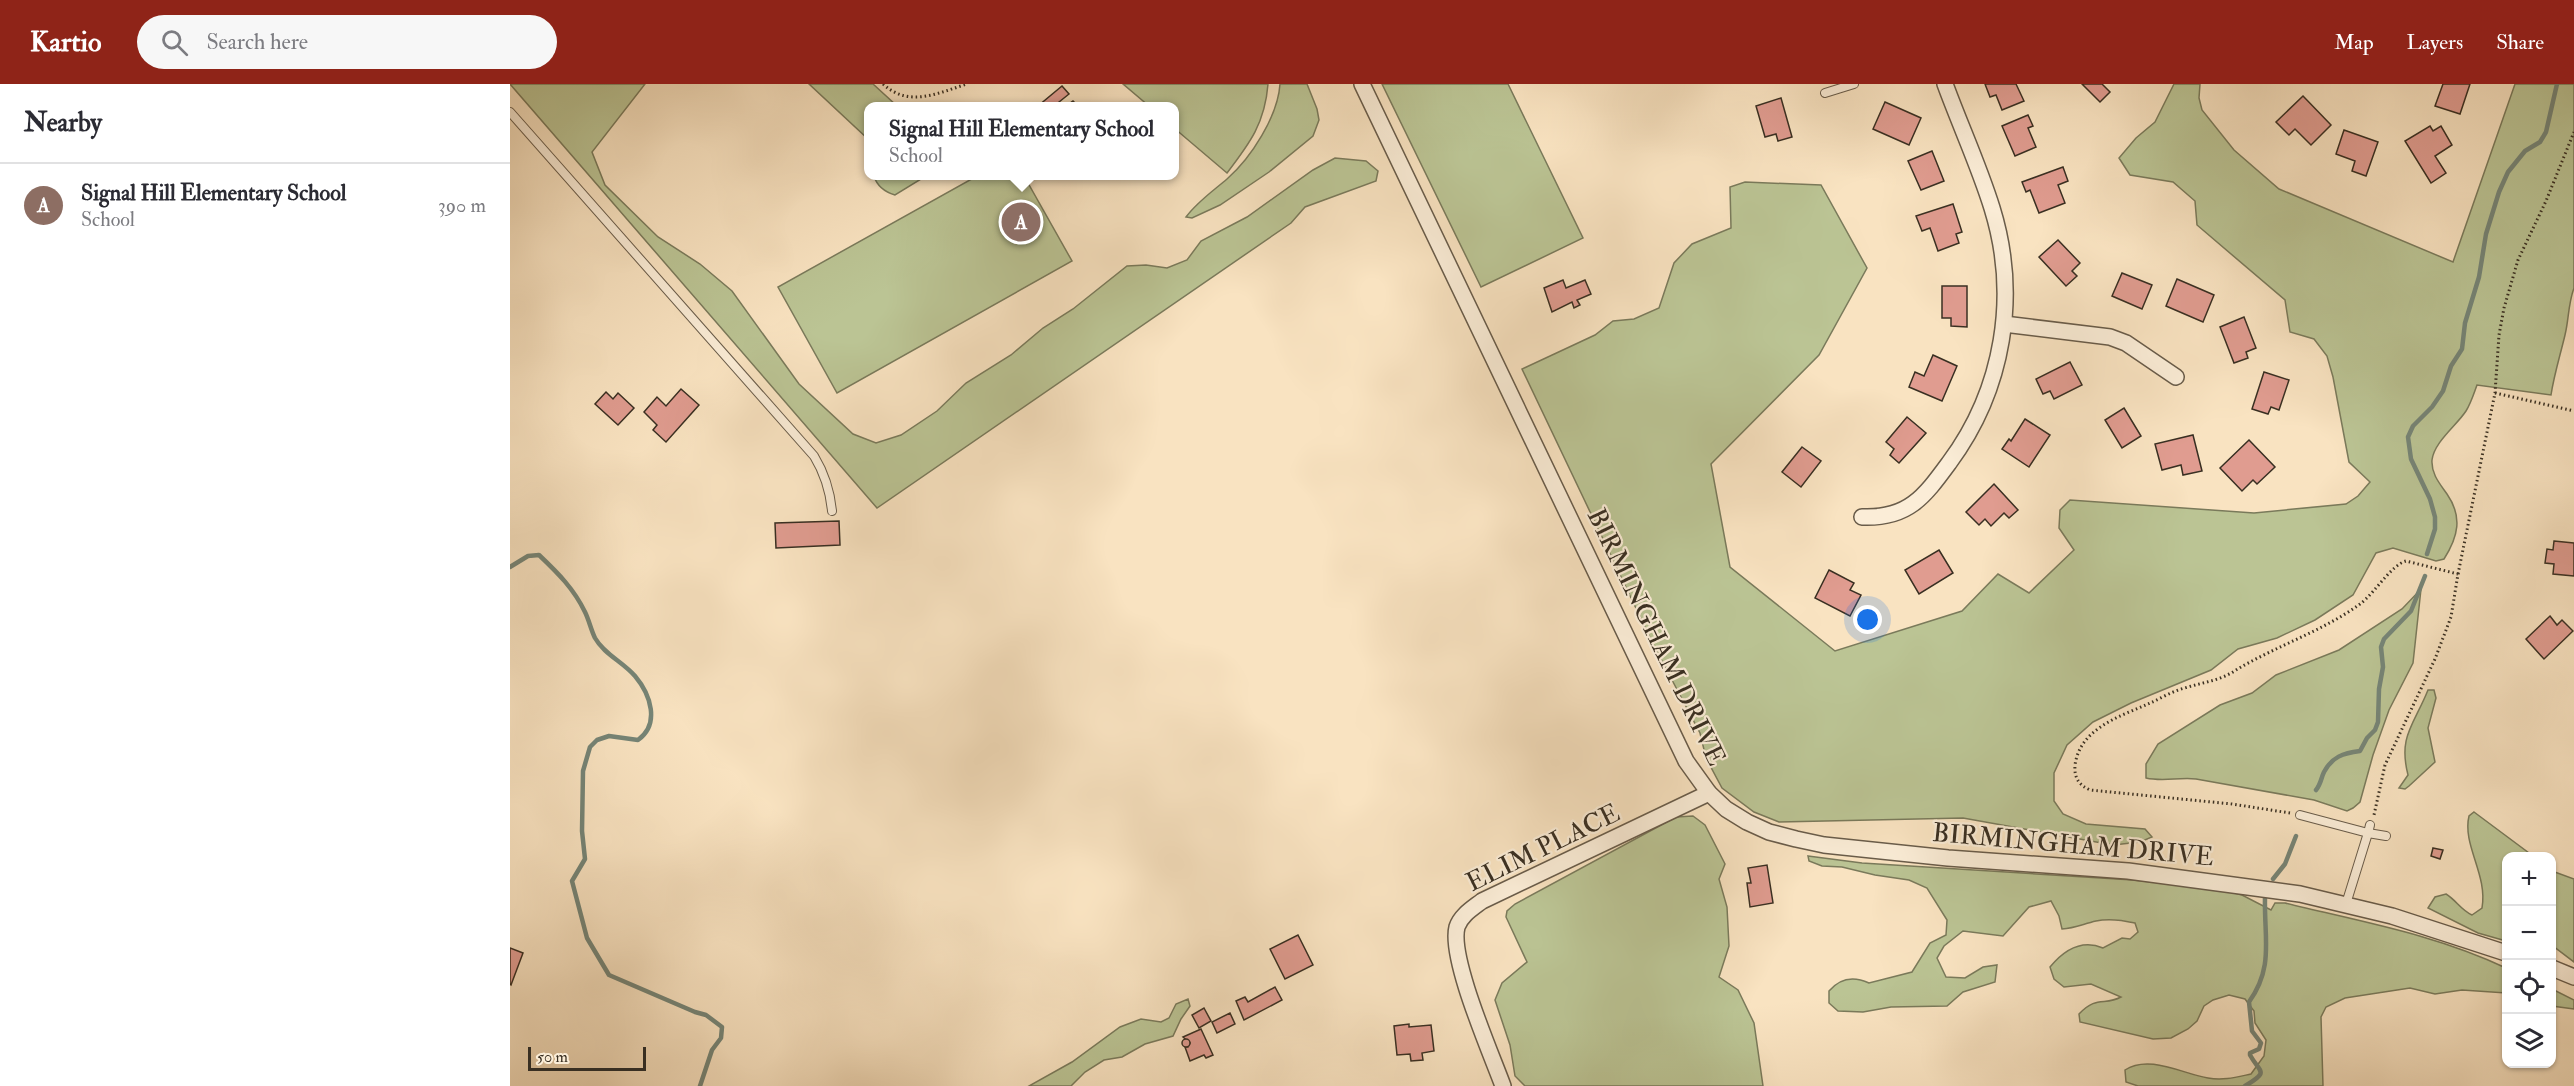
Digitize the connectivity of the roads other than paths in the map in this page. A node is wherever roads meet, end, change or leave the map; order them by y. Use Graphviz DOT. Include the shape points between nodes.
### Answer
graph roads {
  1 [pos="1362,84"];
  2 [pos="1854,84"];
  3 [pos="1945,84"];
  4 [pos="1825,93"];
  5 [pos="510,112"];
  6 [pos="2004,324"];
  7 [pos="2176,377"];
  8 [pos="832,511"];
  9 [pos="1862,517"];
  10 [pos="1709,793"];
  11 [pos="2300,815"];
  12 [pos="2369,829"];
  13 [pos="2386,836"];
  14 [pos="2346,904"];
  15 [pos="2502,952"];
  16 [pos="2556,970"];
  17 [pos="2574,977"];
  18 [pos="1503,1086"];
  1 -- 10 [label="street, BIRMINGHAM DRIVE" via="1686,761"];
  2 -- 4 [label="lane"];
  3 -- 6 [label="street" via="1998,229 2005,275"];
  5 -- 8 [label="lane" via="814,456 830,489"];
  6 -- 7 [label="street" via="2110,337 2126,343"];
  6 -- 9 [label="street" via="1989,392 1975,424 1953,458 1914,504 1879,518"];
  10 -- 14 [label="street, BIRMINGHAM DRIVE" via="1747,822 1824,845 2128,871 2300,894"];
  10 -- 18 [label="street, ELIM PLACE" via="1482,901 1460,921 1457,949"];
  11 -- 12 [label="lane"];
  12 -- 13 [label="lane"];
  12 -- 14 [label="lane"];
  14 -- 15 [label="street, BIRMINGHAM DRIVE"];
  16 -- 17 [label="street"];
}
